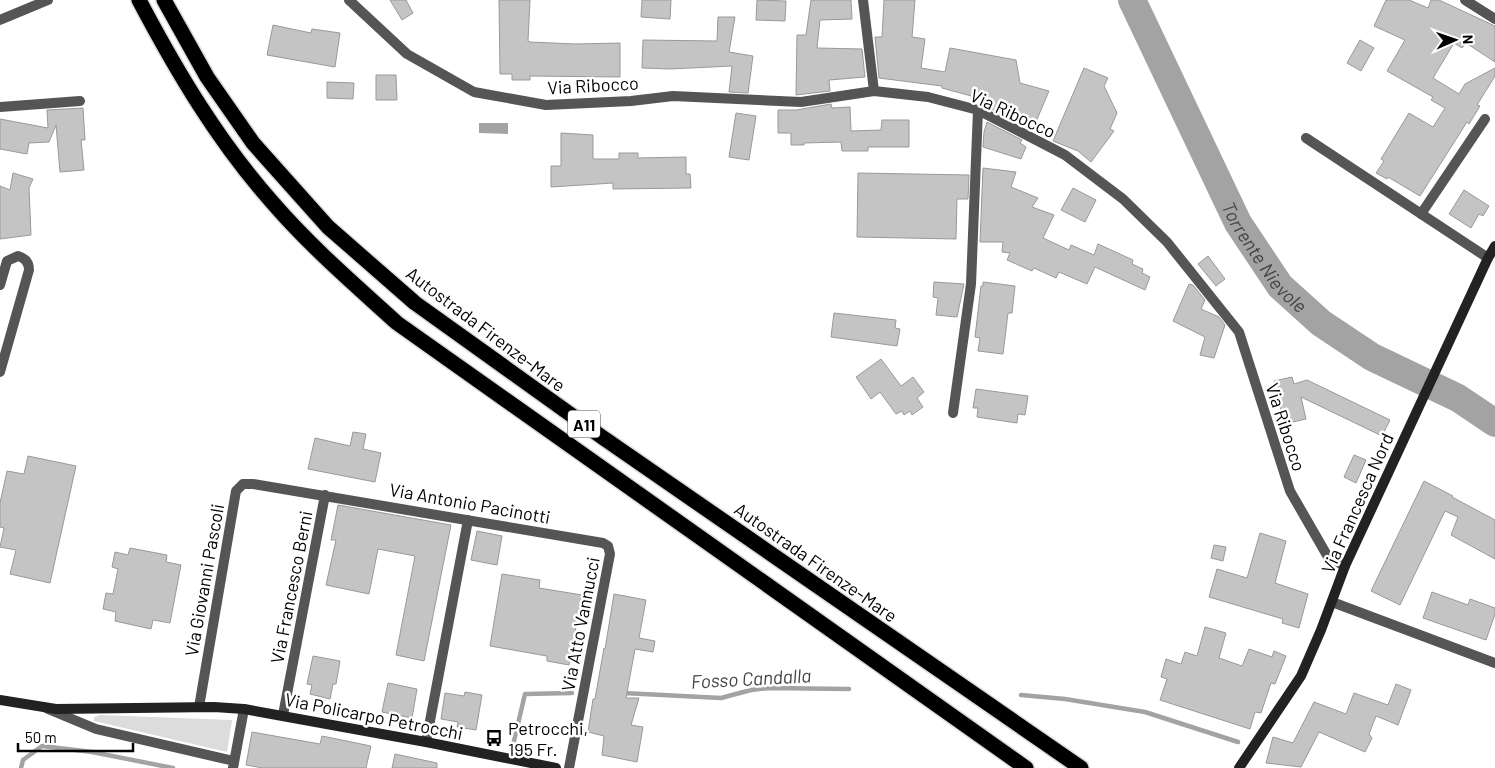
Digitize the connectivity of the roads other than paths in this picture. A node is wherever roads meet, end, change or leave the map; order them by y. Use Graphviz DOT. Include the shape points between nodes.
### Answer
graph roads {
  1 [pos="48,0"];
  2 [pos="139,0"];
  3 [pos="164,0"];
  4 [pos="349,0"];
  5 [pos="863,0"];
  6 [pos="1465,0"];
  7 [pos="1495,19"];
  8 [pos="0,20"];
  9 [pos="874,91"];
  10 [pos="80,101"];
  11 [pos="0,107"];
  12 [pos="978,110"];
  13 [pos="1485,119"];
  14 [pos="1306,138"];
  15 [pos="1421,214"];
  16 [pos="1495,246"];
  17 [pos="1488,258"];
  18 [pos="0,285"];
  19 [pos="1,367"];
  20 [pos="953,413"];
  21 [pos="325,495"];
  22 [pos="468,520"];
  23 [pos="608,546"];
  24 [pos="1345,566"];
  25 [pos="1332,602"];
  26 [pos="1495,664"];
  27 [pos="0,700"];
  28 [pos="199,707"];
  29 [pos="47,708"];
  30 [pos="244,709"];
  31 [pos="283,715"];
  32 [pos="426,742"];
  33 [pos="233,764"];
  34 [pos="522,765"];
  35 [pos="556,768"];
  36 [pos="569,768"];
  37 [pos="1026,768"];
  38 [pos="1081,768"];
  39 [pos="1239,768"];
  1 -- 8 [label="street"];
  2 -- 37 [label="highway, A11" via="199,107 234,157 309,242 397,323"];
  3 -- 38 [label="highway, Autostrada Firenze-Mare / A11" via="207,77 253,143 328,227 415,303 602,437"];
  4 -- 9 [label="street, Via Ribocco" via="407,54 474,92 546,105 673,96 801,102"];
  5 -- 9 [label="street"];
  6 -- 7 [label="street"];
  9 -- 12 [label="street, Via Ribocco" via="928,97"];
  10 -- 11 [label="street"];
  12 -- 20 [label="street" via="971,284"];
  12 -- 24 [label="street, Via Ribocco" via="1065,155 1124,199 1167,242 1239,332 1290,491 1328,557"];
  13 -- 15 [label="street"];
  14 -- 15 [label="street"];
  15 -- 17 [label="street"];
  16 -- 17 [label="main road, Via Francesca Nord"];
  17 -- 24 [label="main road, Via Francesca Nord"];
  18 -- 19 [label="street" via="8,261 18,256 25,260 29,270"];
  21 -- 22 [label="street, Via Antonio Pacinotti"];
  21 -- 28 [label="street, Via Giovanni Pascoli" via="253,484 243,484 236,491"];
  21 -- 31 [label="street, Via Francesco Berni"];
  22 -- 23 [label="street, Via Antonio Pacinotti"];
  22 -- 32 [label="street"];
  23 -- 36 [label="street, Via Atto Vannucci" via="610,554"];
  24 -- 25 [label="main road, Via Francesca Nord"];
  25 -- 26 [label="street"];
  25 -- 39 [label="main road, Via Francesca Nord" via="1301,676"];
  27 -- 29 [label="main road, Via Policarpo Petrocchi"];
  28 -- 29 [label="main road, Via Policarpo Petrocchi"];
  28 -- 30 [label="main road, Via Policarpo Petrocchi"];
  29 -- 33 [label="street" via="96,729"];
  30 -- 31 [label="main road, Via Policarpo Petrocchi"];
  30 -- 33 [label="street"];
  31 -- 32 [label="main road, Via Policarpo Petrocchi"];
  32 -- 34 [label="main road, Via Policarpo Petrocchi"];
  34 -- 35 [label="main road, Via Policarpo Petrocchi"];
}
